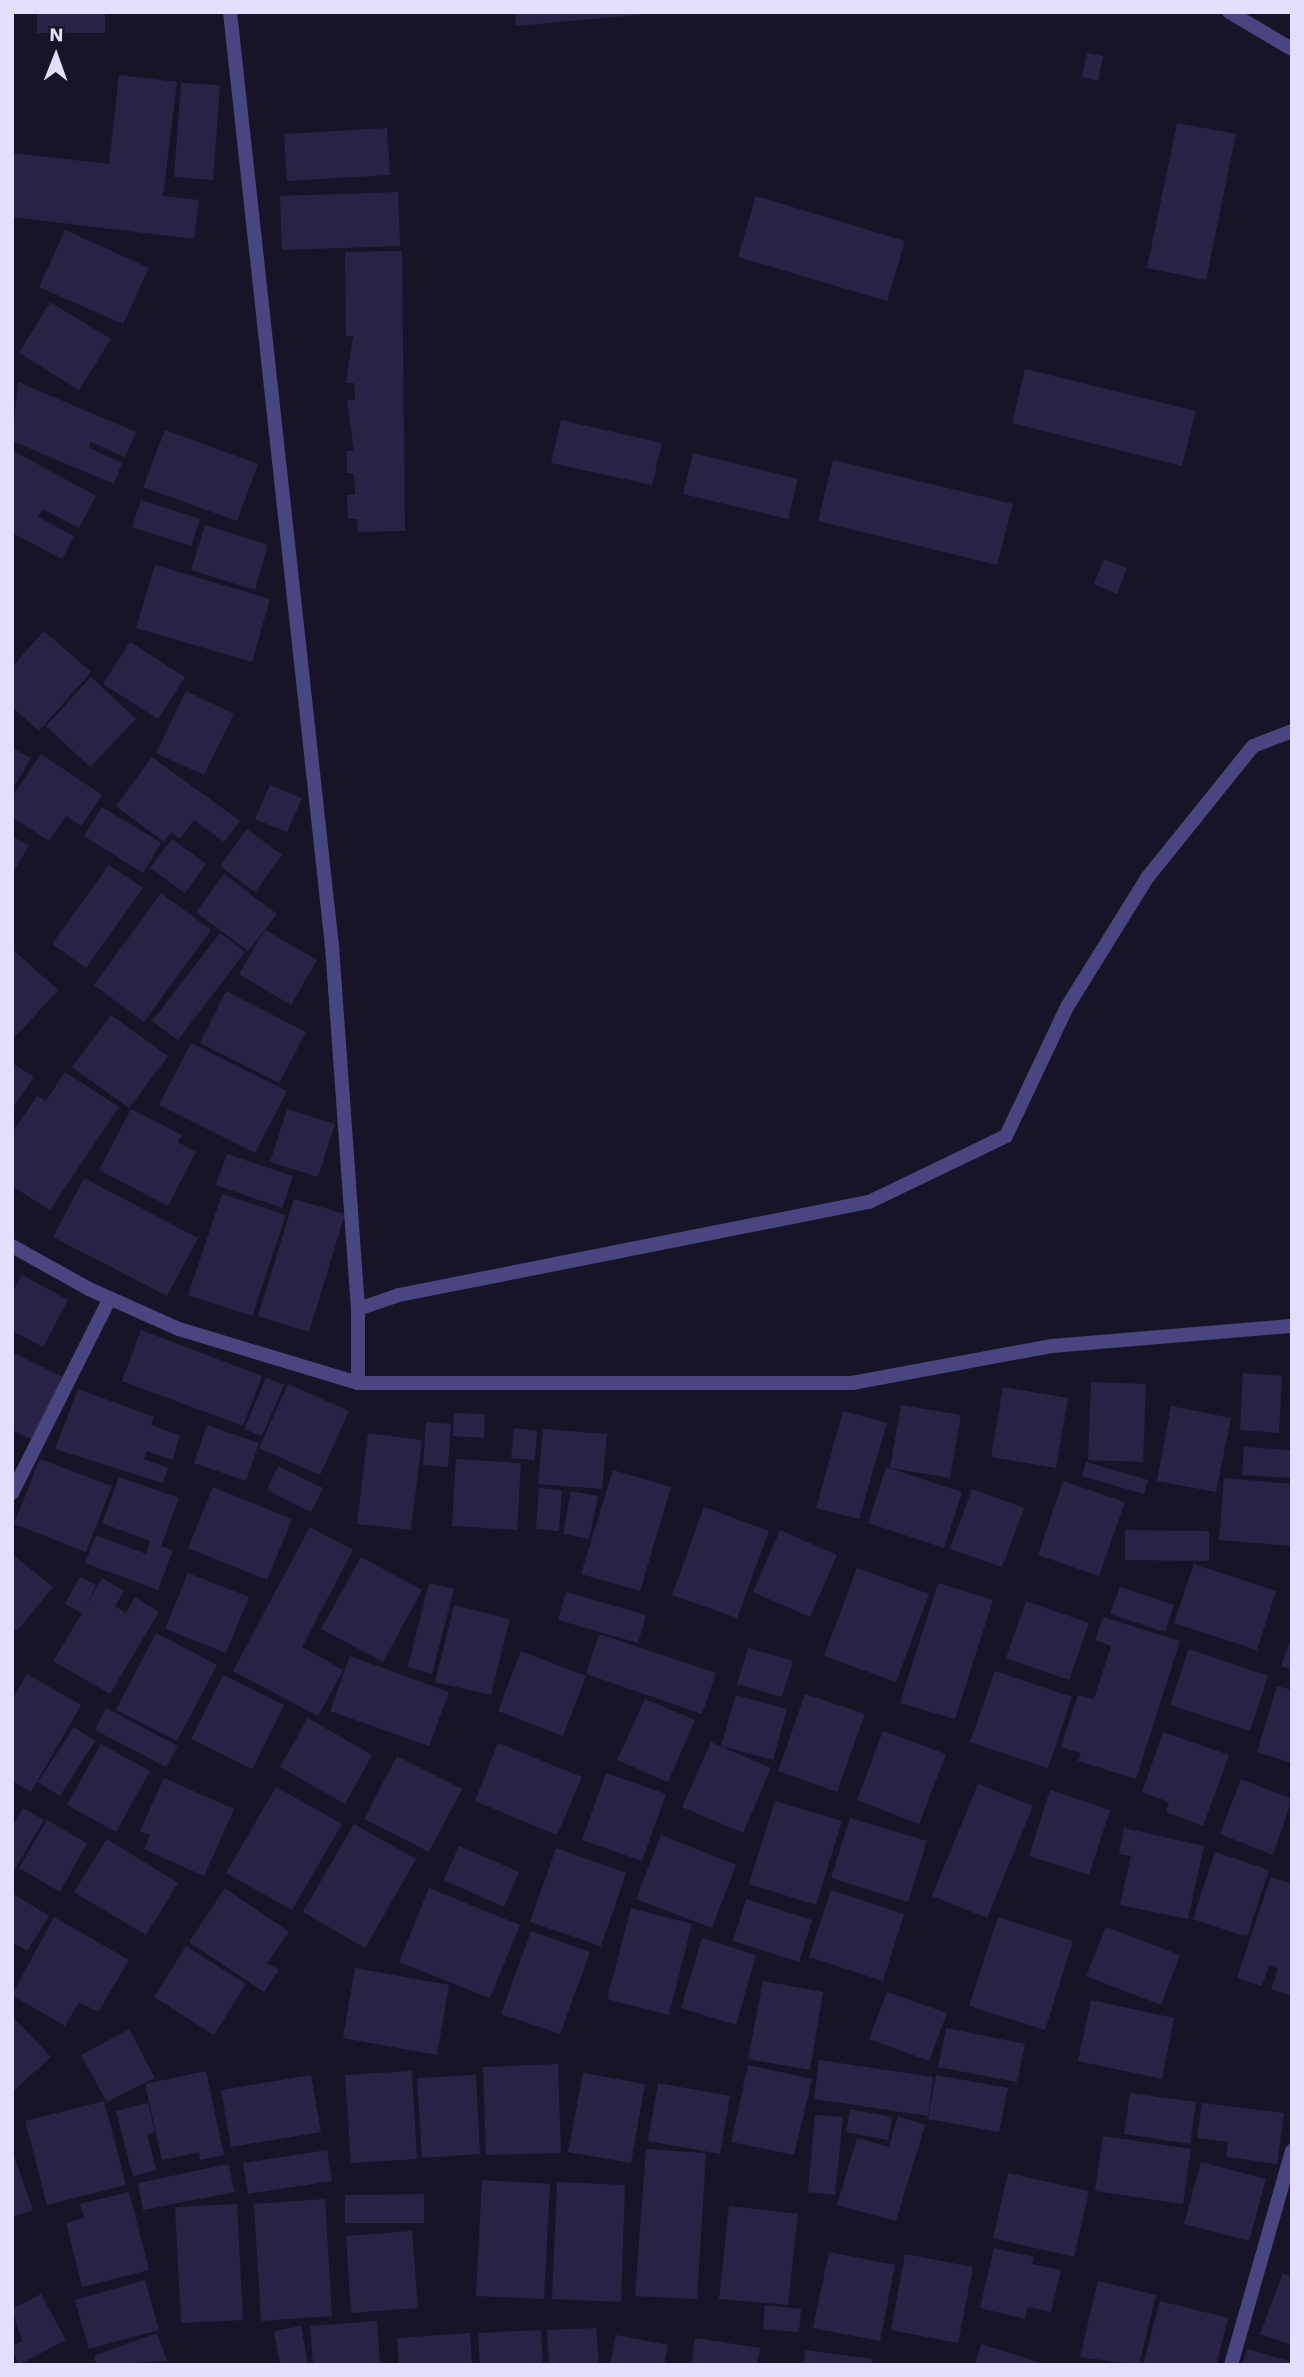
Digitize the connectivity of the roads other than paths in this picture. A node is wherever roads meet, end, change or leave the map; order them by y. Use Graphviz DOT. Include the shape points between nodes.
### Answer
graph roads {
  1 [pos="230,12"];
  2 [pos="1229,12"];
  3 [pos="1292,49"];
  4 [pos="1292,731"];
  5 [pos="12,1246"];
  6 [pos="110,1298"];
  7 [pos="358,1309"];
  8 [pos="1292,1326"];
  9 [pos="358,1383"];
  10 [pos="12,1493"];
  11 [pos="1292,2151"];
  12 [pos="1231,2365"];
  1 -- 7 [label="street" via="332,946"];
  2 -- 3 [label="street"];
  4 -- 7 [label="street" via="1253,746 1147,878 1067,1007 1006,1136 869,1202 399,1295"];
  5 -- 6 [label="street"];
  6 -- 9 [label="street" via="179,1329"];
  6 -- 10 [label="street"];
  7 -- 9 [label="street"];
  8 -- 9 [label="street" via="1052,1346 852,1383"];
  11 -- 12 [label="street"];
}
